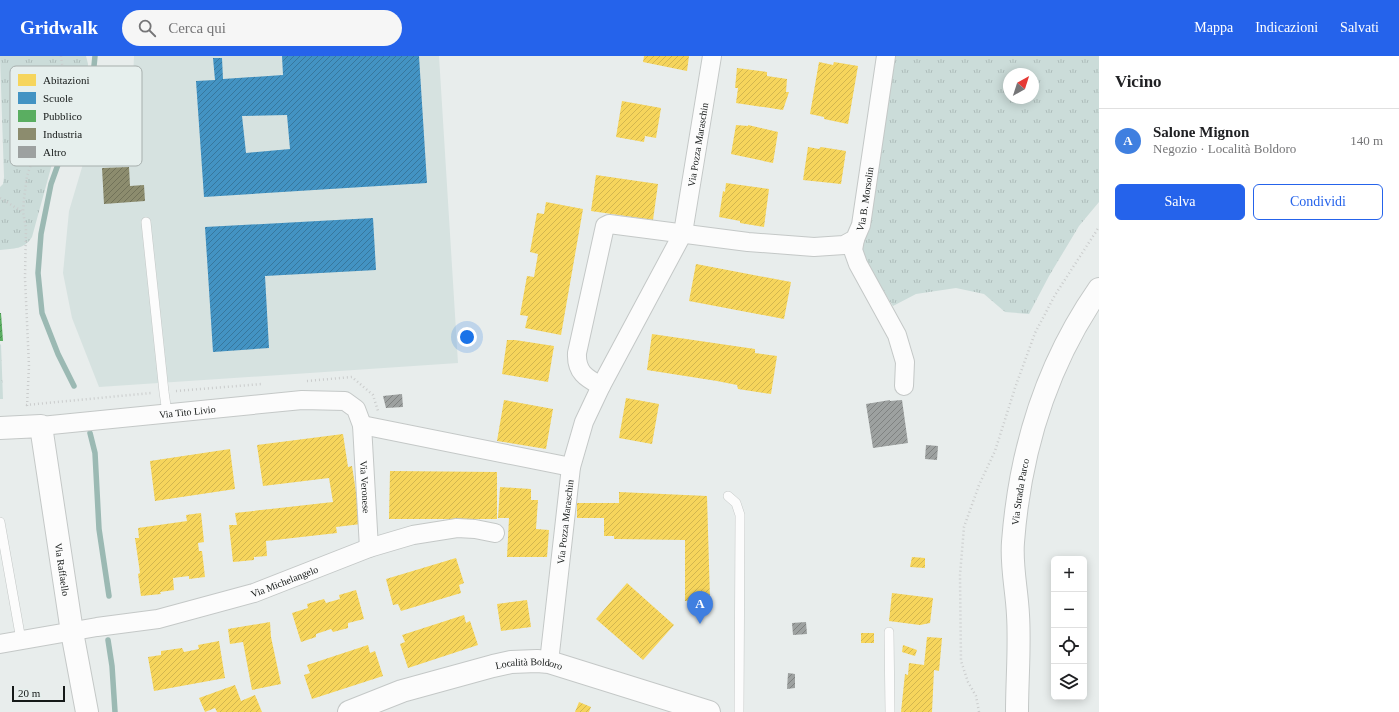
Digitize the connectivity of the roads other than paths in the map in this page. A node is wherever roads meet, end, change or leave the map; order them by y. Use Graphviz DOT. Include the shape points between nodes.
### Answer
graph roads {
  1 [pos="712,56"];
  2 [pos="886,56"];
  3 [pos="146,222"];
  4 [pos="682,233"];
  5 [pos="855,239"];
  6 [pos="1099,289"];
  7 [pos="601,386"];
  8 [pos="904,386"];
  9 [pos="167,413"];
  10 [pos="362,425"];
  11 [pos="34,426"];
  12 [pos="0,428"];
  13 [pos="571,467"];
  14 [pos="728,496"];
  15 [pos="0,522"];
  16 [pos="495,533"];
  17 [pos="369,548"];
  18 [pos="72,632"];
  19 [pos="889,632"];
  20 [pos="21,640"];
  21 [pos="0,644"];
  22 [pos="549,662"];
  23 [pos="87,712"];
  24 [pos="349,712"];
  25 [pos="709,712"];
  26 [pos="739,712"];
  27 [pos="890,712"];
  28 [pos="1017,712"];
  1 -- 4 [label="street, Via Pozza Maraschin"];
  2 -- 5 [label="street, Via B. Morsolin" via="861,225"];
  3 -- 9 [label="lane"];
  4 -- 5 [label="street, Via B. Morsolin" via="814,247 844,246"];
  4 -- 7 [label="street, Via Pozza Maraschin"];
  4 -- 7 [label="street" via="609,224 605,226 576,362 589,380"];
  5 -- 8 [label="street" via="853,250 858,264 897,335 905,362"];
  6 -- 28 [label="street, Via Strada Parco" via="1077,324 1042,398 1023,464 1012,543 1018,613"];
  7 -- 13 [label="street, Via Pozza Maraschin" via="584,422"];
  9 -- 10 [label="street, Via Tito Livio" via="302,400 345,401 356,409"];
  9 -- 11 [label="street, Via Tito Livio"];
  10 -- 13 [label="street"];
  10 -- 17 [label="street, Via Veronese"];
  11 -- 12 [label="street, Via Tito Livio"];
  11 -- 18 [label="street, Via Raffaello"];
  13 -- 22 [label="street, Via Pozza Maraschin"];
  14 -- 26 [label="lane" via="736,503 740,515"];
  15 -- 20 [label="lane"];
  16 -- 17 [label="street, Via Michelangelo" via="457,528 413,535"];
  17 -- 18 [label="street, Via Michelangelo" via="254,593 158,619 97,626"];
  18 -- 20 [label="street, Via Michelangelo"];
  18 -- 23 [label="street, Via Raffaello"];
  19 -- 27 [label="lane"];
  20 -- 21 [label="street, Via Michelangelo"];
  22 -- 24 [label="street, Località Boldoro" via="511,662 493,666 402,691"];
  22 -- 25 [label="street, Località Boldoro"];
}
